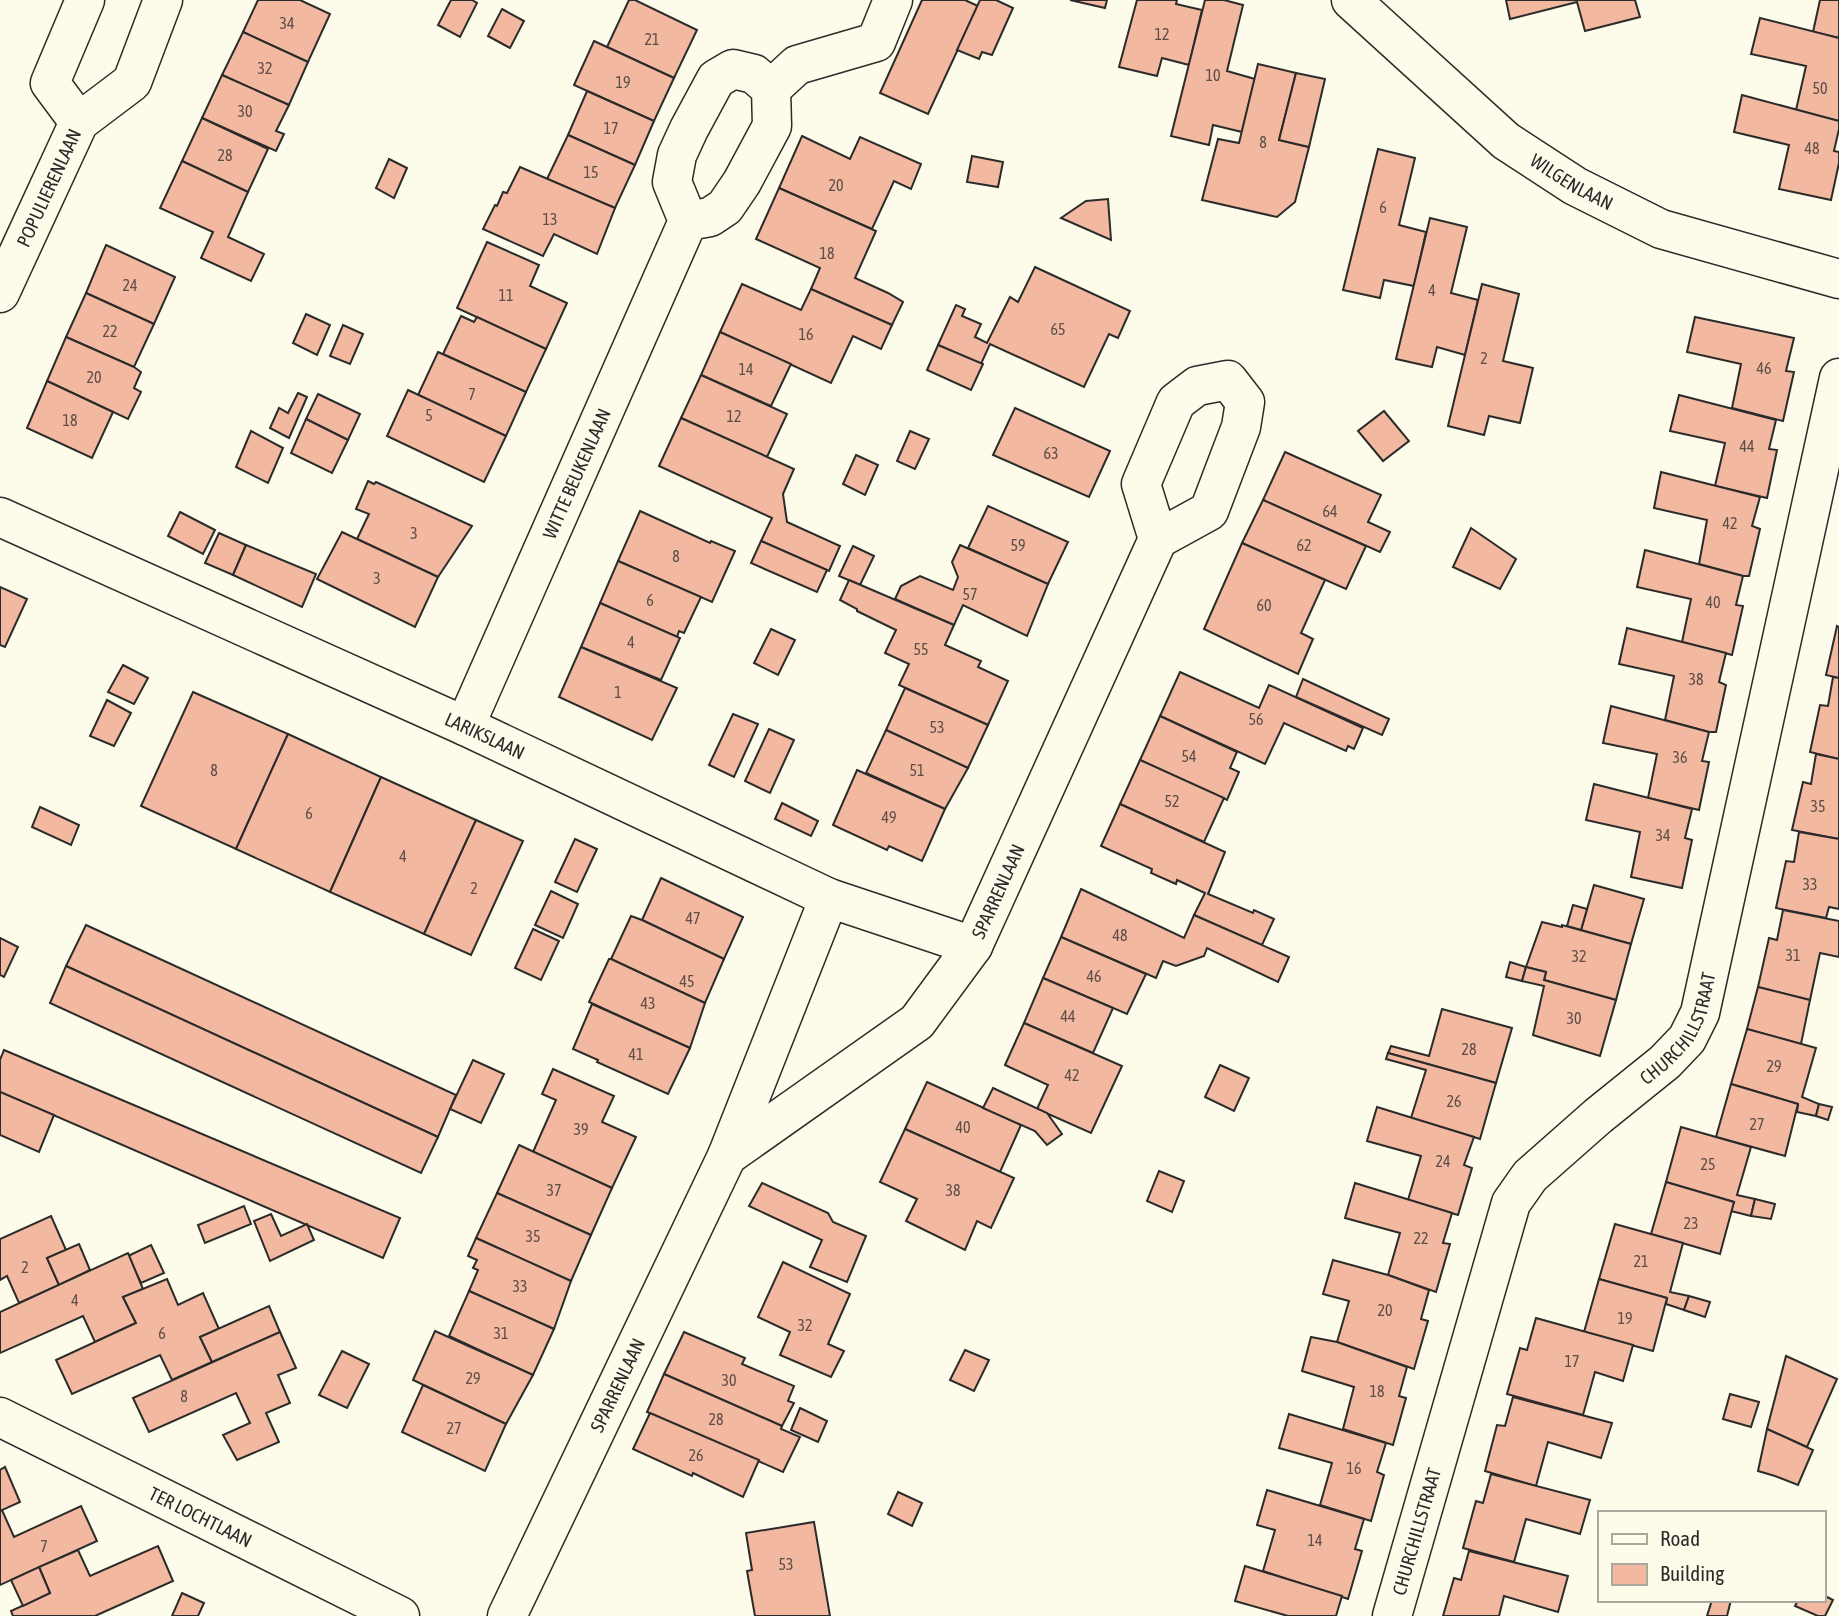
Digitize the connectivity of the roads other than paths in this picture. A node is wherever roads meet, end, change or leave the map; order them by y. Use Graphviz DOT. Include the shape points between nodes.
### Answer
graph roads {
  1 [pos="85,0"];
  2 [pos="163,0"];
  3 [pos="892,0"];
  4 [pos="1352,0"];
  5 [pos="771,89"];
  6 [pos="79,122"];
  7 [pos="688,221"];
  8 [pos="1839,279"];
  9 [pos="0,293"];
  10 [pos="1839,378"];
  11 [pos="0,517"];
  12 [pos="1158,540"];
  13 [pos="465,726"];
  14 [pos="829,898"];
  15 [pos="972,946"];
  16 [pos="727,1156"];
  17 [pos="0,1417"];
  18 [pos="400,1616"];
  19 [pos="507,1616"];
  20 [pos="1392,1616"];
  1 -- 6 [label="street, POPULIERENLAAN" via="50,83"];
  2 -- 6 [label="street, POPULIERENLAAN" via="132,82"];
  3 -- 5 [label="street" via="876,42 797,65"];
  4 -- 8 [label="street, WILGENLAAN" via="1506,141 1575,186 1661,229"];
  5 -- 7 [label="street" via="772,126 743,182 710,217"];
  5 -- 7 [label="street" via="754,74 733,69 716,79 677,155 672,182"];
  6 -- 9 [label="street, POPULIERENLAAN"];
  7 -- 13 [label="street, WITTE BEUKENLAAN"];
  10 -- 20 [label="street, CHURCHILLSTRAAT" via="1700,1013 1687,1039 1665,1062 1530,1176 1511,1203"];
  11 -- 13 [label="street, LARIKSLAAN"];
  12 -- 15 [label="street, SPARRENLAAN"];
  13 -- 14 [label="street, LARIKSLAAN"];
  14 -- 15 [label="street, LARIKSLAAN"];
  14 -- 16 [label="street, SPARRENLAAN"];
  15 -- 16 [label="street, SPARRENLAAN" via="917,1022"];
  16 -- 19 [label="street, SPARRENLAAN"];
  17 -- 18 [label="street, TER LOCHTLAAN"];
}
